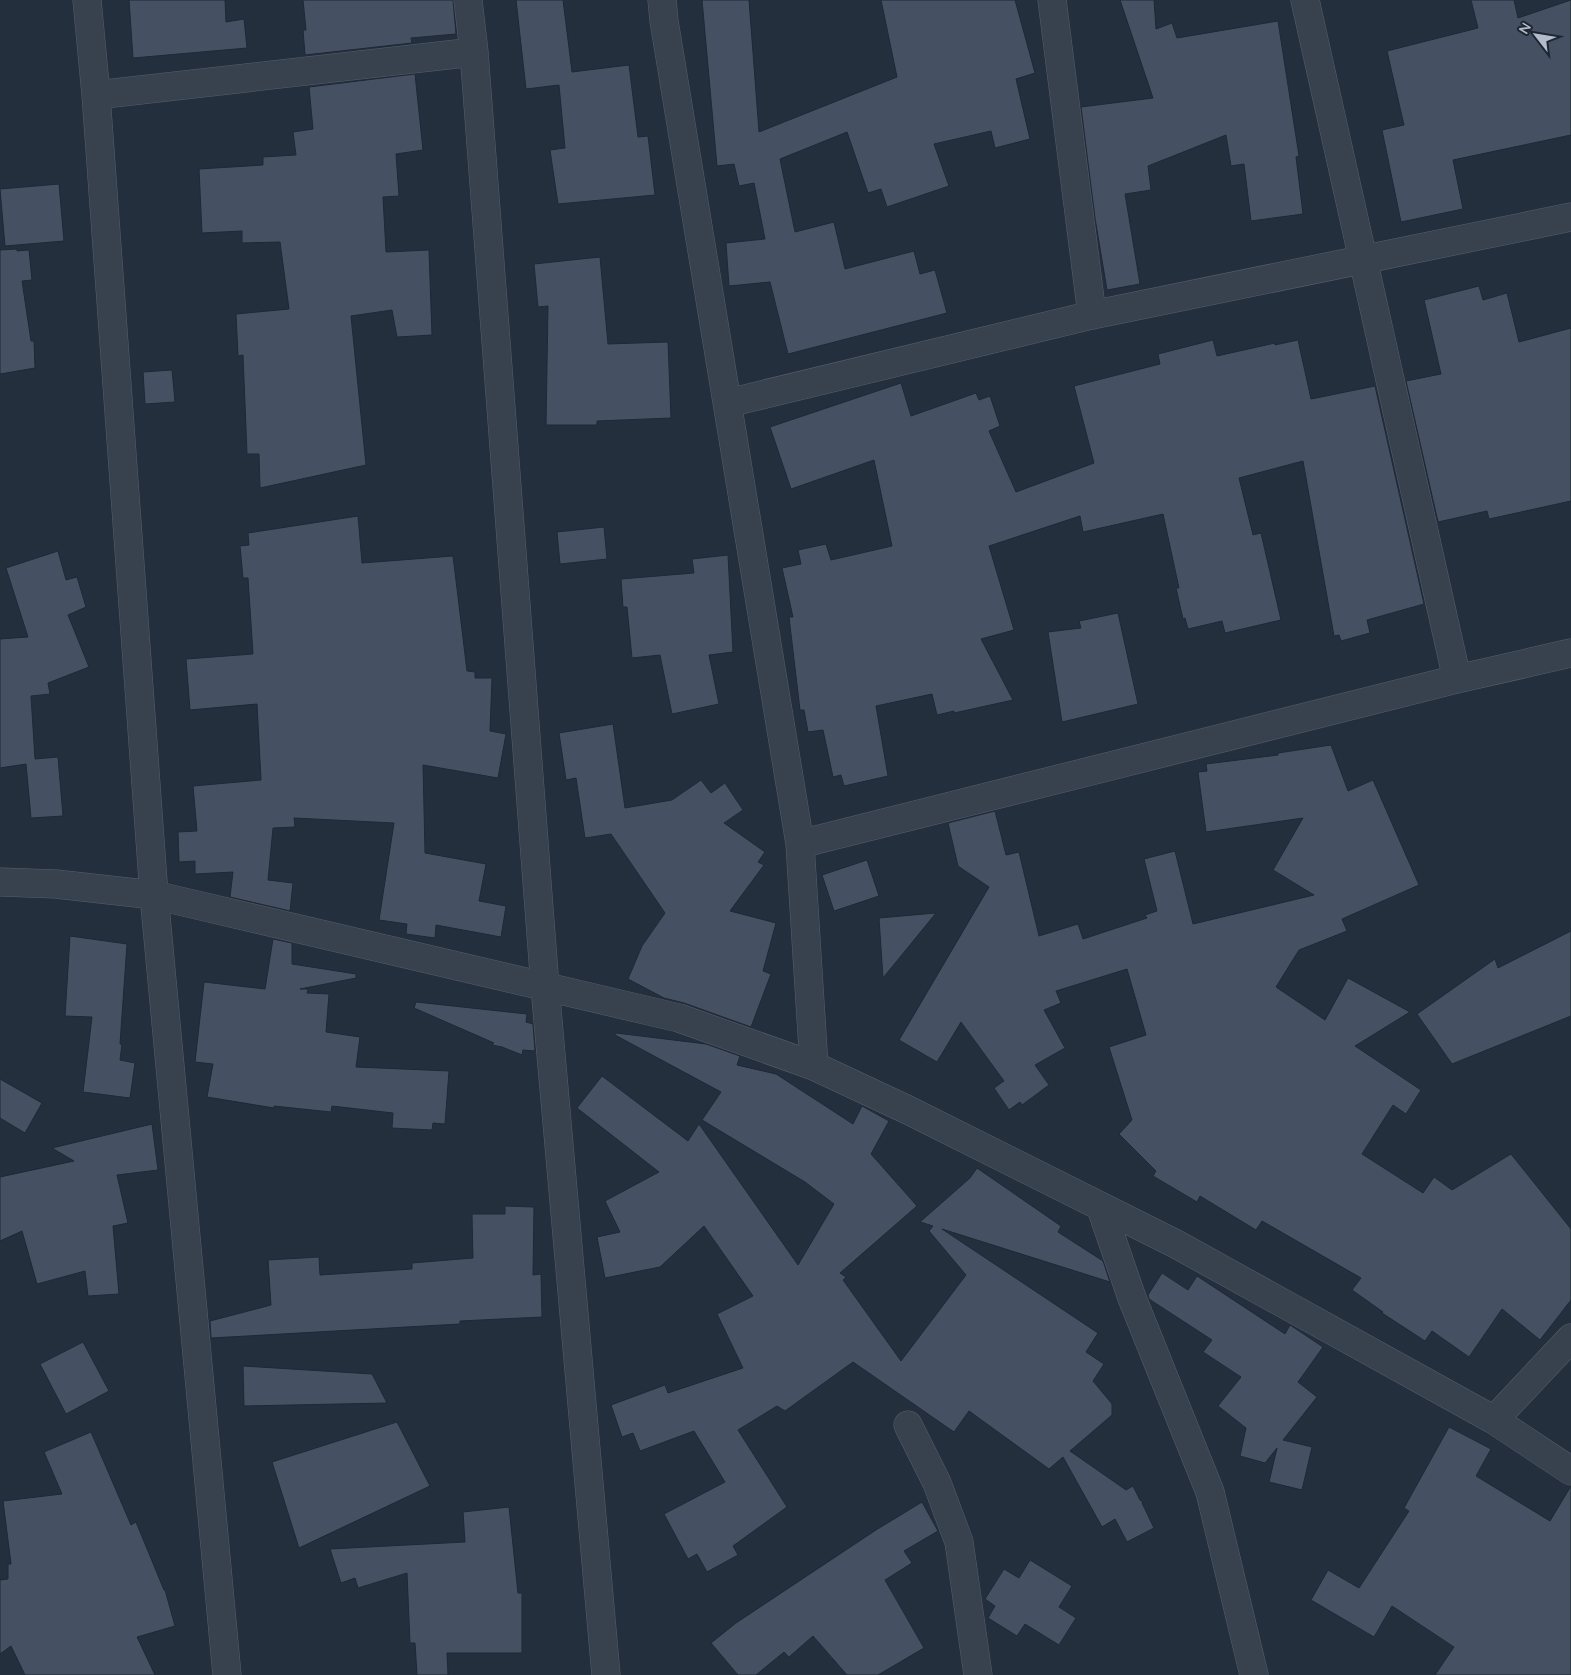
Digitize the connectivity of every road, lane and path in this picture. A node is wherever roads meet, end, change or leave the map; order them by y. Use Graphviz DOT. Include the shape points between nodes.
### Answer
graph roads {
  1 [pos="88,0"];
  2 [pos="468,0"];
  3 [pos="662,0"];
  4 [pos="1052,0"];
  5 [pos="1305,0"];
  6 [pos="474,52"];
  7 [pos="96,95"];
  8 [pos="1571,217"];
  9 [pos="1363,260"];
  10 [pos="1092,314"];
  11 [pos="728,403"];
  12 [pos="1571,653"];
  13 [pos="1457,679"];
  14 [pos="800,844"];
  15 [pos="0,882"];
  16 [pos="154,895"];
  17 [pos="545,988"];
  18 [pos="814,1066"];
  19 [pos="1101,1208"];
  20 [pos="1571,1338"];
  21 [pos="1494,1420"];
  22 [pos="908,1425"];
  23 [pos="1571,1471"];
  24 [pos="227,1675"];
  25 [pos="606,1675"];
  26 [pos="978,1675"];
  27 [pos="1254,1675"];
  1 -- 7 [label="street"];
  2 -- 6 [label="street"];
  3 -- 11 [label="street"];
  4 -- 10 [label="street"];
  5 -- 9 [label="street"];
  6 -- 7 [label="street"];
  6 -- 17 [label="street"];
  7 -- 16 [label="street"];
  8 -- 9 [label="street"];
  9 -- 10 [label="street"];
  9 -- 13 [label="street"];
  10 -- 11 [label="street"];
  11 -- 14 [label="street"];
  12 -- 13 [label="street"];
  13 -- 14 [label="street"];
  14 -- 18 [label="street"];
  15 -- 16 [label="street" via="56,884"];
  16 -- 17 [label="street"];
  16 -- 24 [label="street"];
  17 -- 18 [label="street" via="679,1018"];
  17 -- 25 [label="street"];
  18 -- 19 [label="street"];
  19 -- 21 [label="street" via="1176,1244"];
  19 -- 27 [label="street" via="1132,1298 1210,1492"];
  20 -- 21 [label="street"];
  21 -- 23 [label="street"];
  22 -- 26 [label="street" via="937,1483 959,1542"];
}
